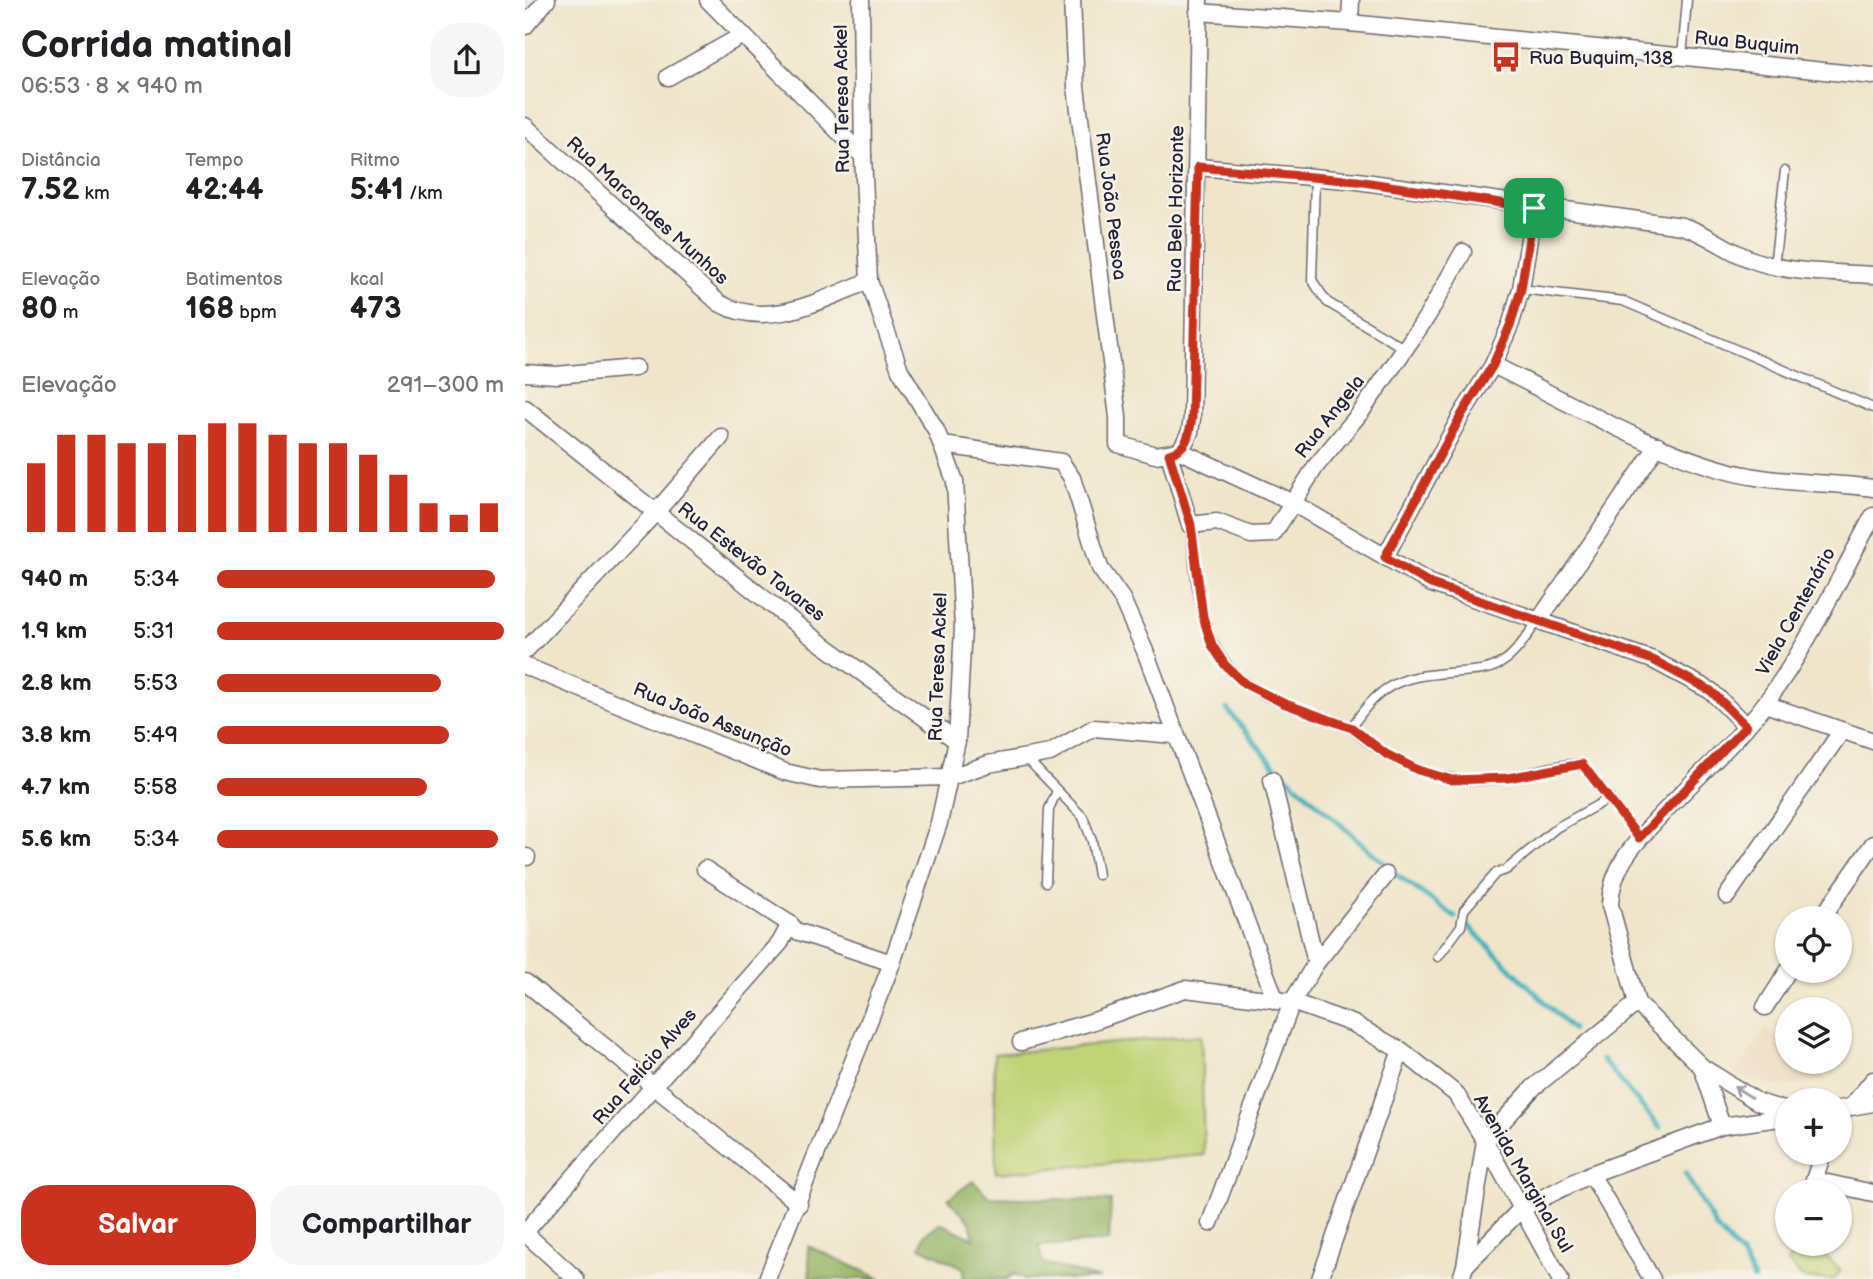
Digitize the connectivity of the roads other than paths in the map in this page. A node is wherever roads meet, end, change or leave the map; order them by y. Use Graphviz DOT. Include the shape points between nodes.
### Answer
graph roads {
  1 [pos="547,0"];
  2 [pos="708,0"];
  3 [pos="861,0"];
  4 [pos="1072,0"];
  5 [pos="1351,0"];
  6 [pos="1687,0"];
  7 [pos="1198,6"];
  8 [pos="1350,23"];
  9 [pos="525,26"];
  10 [pos="743,35"];
  11 [pos="1682,57"];
  12 [pos="669,76"];
  13 [pos="1873,76"];
  14 [pos="525,126"];
  15 [pos="863,156"];
  16 [pos="1198,167"];
  17 [pos="1785,171"];
  18 [pos="1315,177"];
  19 [pos="1534,208"];
  20 [pos="1463,251"];
  21 [pos="1774,267"];
  22 [pos="1873,275"];
  23 [pos="869,281"];
  24 [pos="1521,289"];
  25 [pos="1405,349"];
  26 [pos="1493,365"];
  27 [pos="635,368"];
  28 [pos="525,373"];
  29 [pos="525,408"];
  30 [pos="1873,408"];
  31 [pos="721,436"];
  32 [pos="943,445"];
  33 [pos="1658,445"];
  34 [pos="1175,453"];
  35 [pos="1873,488"];
  36 [pos="1291,502"];
  37 [pos="656,512"];
  38 [pos="1873,516"];
  39 [pos="1191,525"];
  40 [pos="1385,557"];
  41 [pos="1540,618"];
  42 [pos="525,651"];
  43 [pos="525,666"];
  44 [pos="1765,704"];
  45 [pos="1746,726"];
  46 [pos="1352,728"];
  47 [pos="1841,732"];
  48 [pos="1174,735"];
  49 [pos="957,741"];
  50 [pos="1873,741"];
  51 [pos="1027,759"];
  52 [pos="951,778"];
  53 [pos="1272,780"];
  54 [pos="1057,791"];
  55 [pos="1610,798"];
  56 [pos="1639,838"];
  57 [pos="1873,844"];
  58 [pos="705,869"];
  59 [pos="1098,875"];
  60 [pos="1386,875"];
  61 [pos="1046,882"];
  62 [pos="1727,896"];
  63 [pos="1830,906"];
  64 [pos="790,924"];
  65 [pos="1438,957"];
  66 [pos="893,963"];
  67 [pos="1316,963"];
  68 [pos="525,982"];
  69 [pos="1780,983"];
  70 [pos="1284,1002"];
  71 [pos="1637,1003"];
  72 [pos="1765,1007"];
  73 [pos="1021,1042"];
  74 [pos="1401,1049"];
  75 [pos="1702,1067"];
  76 [pos="1873,1080"];
  77 [pos="653,1088"];
  78 [pos="1852,1101"];
  79 [pos="1873,1103"];
  80 [pos="1775,1107"];
  81 [pos="1852,1107"];
  82 [pos="1775,1119"];
  83 [pos="1722,1126"];
  84 [pos="1485,1141"];
  85 [pos="1591,1174"];
  86 [pos="1852,1191"];
  87 [pos="1873,1193"];
  88 [pos="799,1204"];
  89 [pos="1522,1208"];
  90 [pos="1210,1223"];
  91 [pos="525,1232"];
  92 [pos="1463,1273"];
  93 [pos="576,1279"];
  94 [pos="767,1279"];
  95 [pos="1319,1279"];
  96 [pos="1560,1279"];
  97 [pos="1652,1279"];
  1 -- 9 [label="street"];
  2 -- 10 [label="street"];
  3 -- 15 [label="street, Rua Teresa Ackel"];
  4 -- 34 [label="street, Rua João Pessoa" via="1076,87 1118,444 1143,454"];
  5 -- 8 [label="street"];
  6 -- 11 [label="lane"];
  7 -- 8 [label="street, Rua Buquim"];
  7 -- 16 [label="street, Rua Belo Horizonte"];
  8 -- 11 [label="street, Rua Buquim"];
  10 -- 12 [label="street"];
  10 -- 15 [label="street"];
  11 -- 13 [label="street, Rua Buquim"];
  14 -- 23 [label="street, Rua Marcondes Munhos" via="719,303 736,313 799,309"];
  15 -- 23 [label="street, Rua Teresa Ackel"];
  16 -- 18 [label="street"];
  16 -- 34 [label="street, Rua Belo Horizonte" via="1192,418 1190,432"];
  17 -- 21 [label="lane"];
  18 -- 19 [label="street"];
  18 -- 25 [label="lane" via="1312,280 1327,302"];
  19 -- 21 [label="street" via="1682,226"];
  19 -- 24 [label="street"];
  20 -- 25 [label="street, Rua Angela"];
  21 -- 22 [label="street"];
  23 -- 32 [label="street, Rua Teresa Ackel" via="900,370"];
  24 -- 26 [label="street"];
  24 -- 30 [label="lane" via="1623,301"];
  25 -- 36 [label="street, Rua Angela"];
  26 -- 33 [label="street"];
  26 -- 40 [label="street"];
  27 -- 28 [label="street"];
  29 -- 37 [label="street, Rua Estevão Tavares"];
  31 -- 37 [label="street"];
  32 -- 48 [label="street" via="1061,462 1072,478 1100,568 1122,600 1145,651"];
  32 -- 49 [label="street, Rua Teresa Ackel" via="954,481 963,628"];
  33 -- 35 [label="street" via="1749,476"];
  33 -- 41 [label="street"];
  34 -- 36 [label="street"];
  34 -- 39 [label="street"];
  36 -- 39 [label="street, Rua Angela" via="1277,530 1268,536 1251,535 1217,522"];
  36 -- 40 [label="street"];
  37 -- 42 [label="street"];
  37 -- 49 [label="street, Rua Estevão Tavares" via="811,636"];
  38 -- 44 [label="street, Viela Centenário" via="1794,663"];
  39 -- 46 [label="lane" via="1203,617 1225,665 1267,696"];
  40 -- 41 [label="street" via="1431,584"];
  41 -- 45 [label="street" via="1662,664 1711,691"];
  41 -- 46 [label="lane" via="1504,662 1488,670 1417,675 1393,682"];
  43 -- 52 [label="street, Rua João Assunção" via="785,772 820,780"];
  44 -- 45 [label="street, Viela Centenário"];
  44 -- 47 [label="street"];
  45 -- 56 [label="street, Viela Centenário"];
  46 -- 55 [label="lane" via="1386,754 1452,780 1508,778 1582,764"];
  47 -- 50 [label="street"];
  47 -- 62 [label="street"];
  48 -- 51 [label="street, Rua João Assunção" via="1094,728 1051,753"];
  48 -- 70 [label="street"];
  49 -- 52 [label="street, Rua Teresa Ackel"];
  51 -- 52 [label="street, Rua João Assunção" via="988,764"];
  51 -- 54 [label="lane"];
  52 -- 66 [label="street, Rua Teresa Ackel"];
  53 -- 67 [label="street"];
  54 -- 59 [label="lane" via="1088,827"];
  54 -- 61 [label="lane" via="1049,809"];
  55 -- 56 [label="lane"];
  55 -- 65 [label="lane" via="1556,828 1506,870 1496,873 1464,910 1461,926"];
  56 -- 71 [label="street, Viela Centenário" via="1613,877 1610,897"];
  57 -- 63 [label="street"];
  58 -- 64 [label="street"];
  60 -- 67 [label="street"];
  64 -- 66 [label="street" via="796,931"];
  64 -- 77 [label="street, Rua Felício Alves" via="780,943"];
  66 -- 88 [label="street, Rua Teresa Ackel"];
  67 -- 70 [label="street"];
  68 -- 77 [label="street"];
  69 -- 72 [label="street"];
  70 -- 73 [label="street, Avenida Marginal Sul" via="1185,989"];
  70 -- 74 [label="street, Avenida Marginal Sul" via="1354,1024"];
  70 -- 90 [label="street"];
  71 -- 75 [label="street"];
  71 -- 84 [label="street" via="1533,1088"];
  74 -- 84 [label="street, Avenida Marginal Sul" via="1455,1094"];
  74 -- 95 [label="street"];
  80 -- 75 [label="street, one-way" via="1758,1102"];
  75 -- 83 [label="street"];
  76 -- 78 [label="street"];
  77 -- 88 [label="street"];
  77 -- 91 [label="street, Rua Felício Alves"];
  79 -- 81 [label="street"];
  82 -- 83 [label="street"];
  83 -- 85 [label="street"];
  84 -- 89 [label="street, Avenida Marginal Sul"];
  84 -- 92 [label="street"];
  85 -- 89 [label="street"];
  85 -- 97 [label="street"];
  86 -- 87 [label="street"];
  88 -- 94 [label="street, Rua Teresa Ackel"];
  89 -- 92 [label="street"];
  89 -- 96 [label="street, Avenida Marginal Sul"];
  91 -- 93 [label="street"];
}
